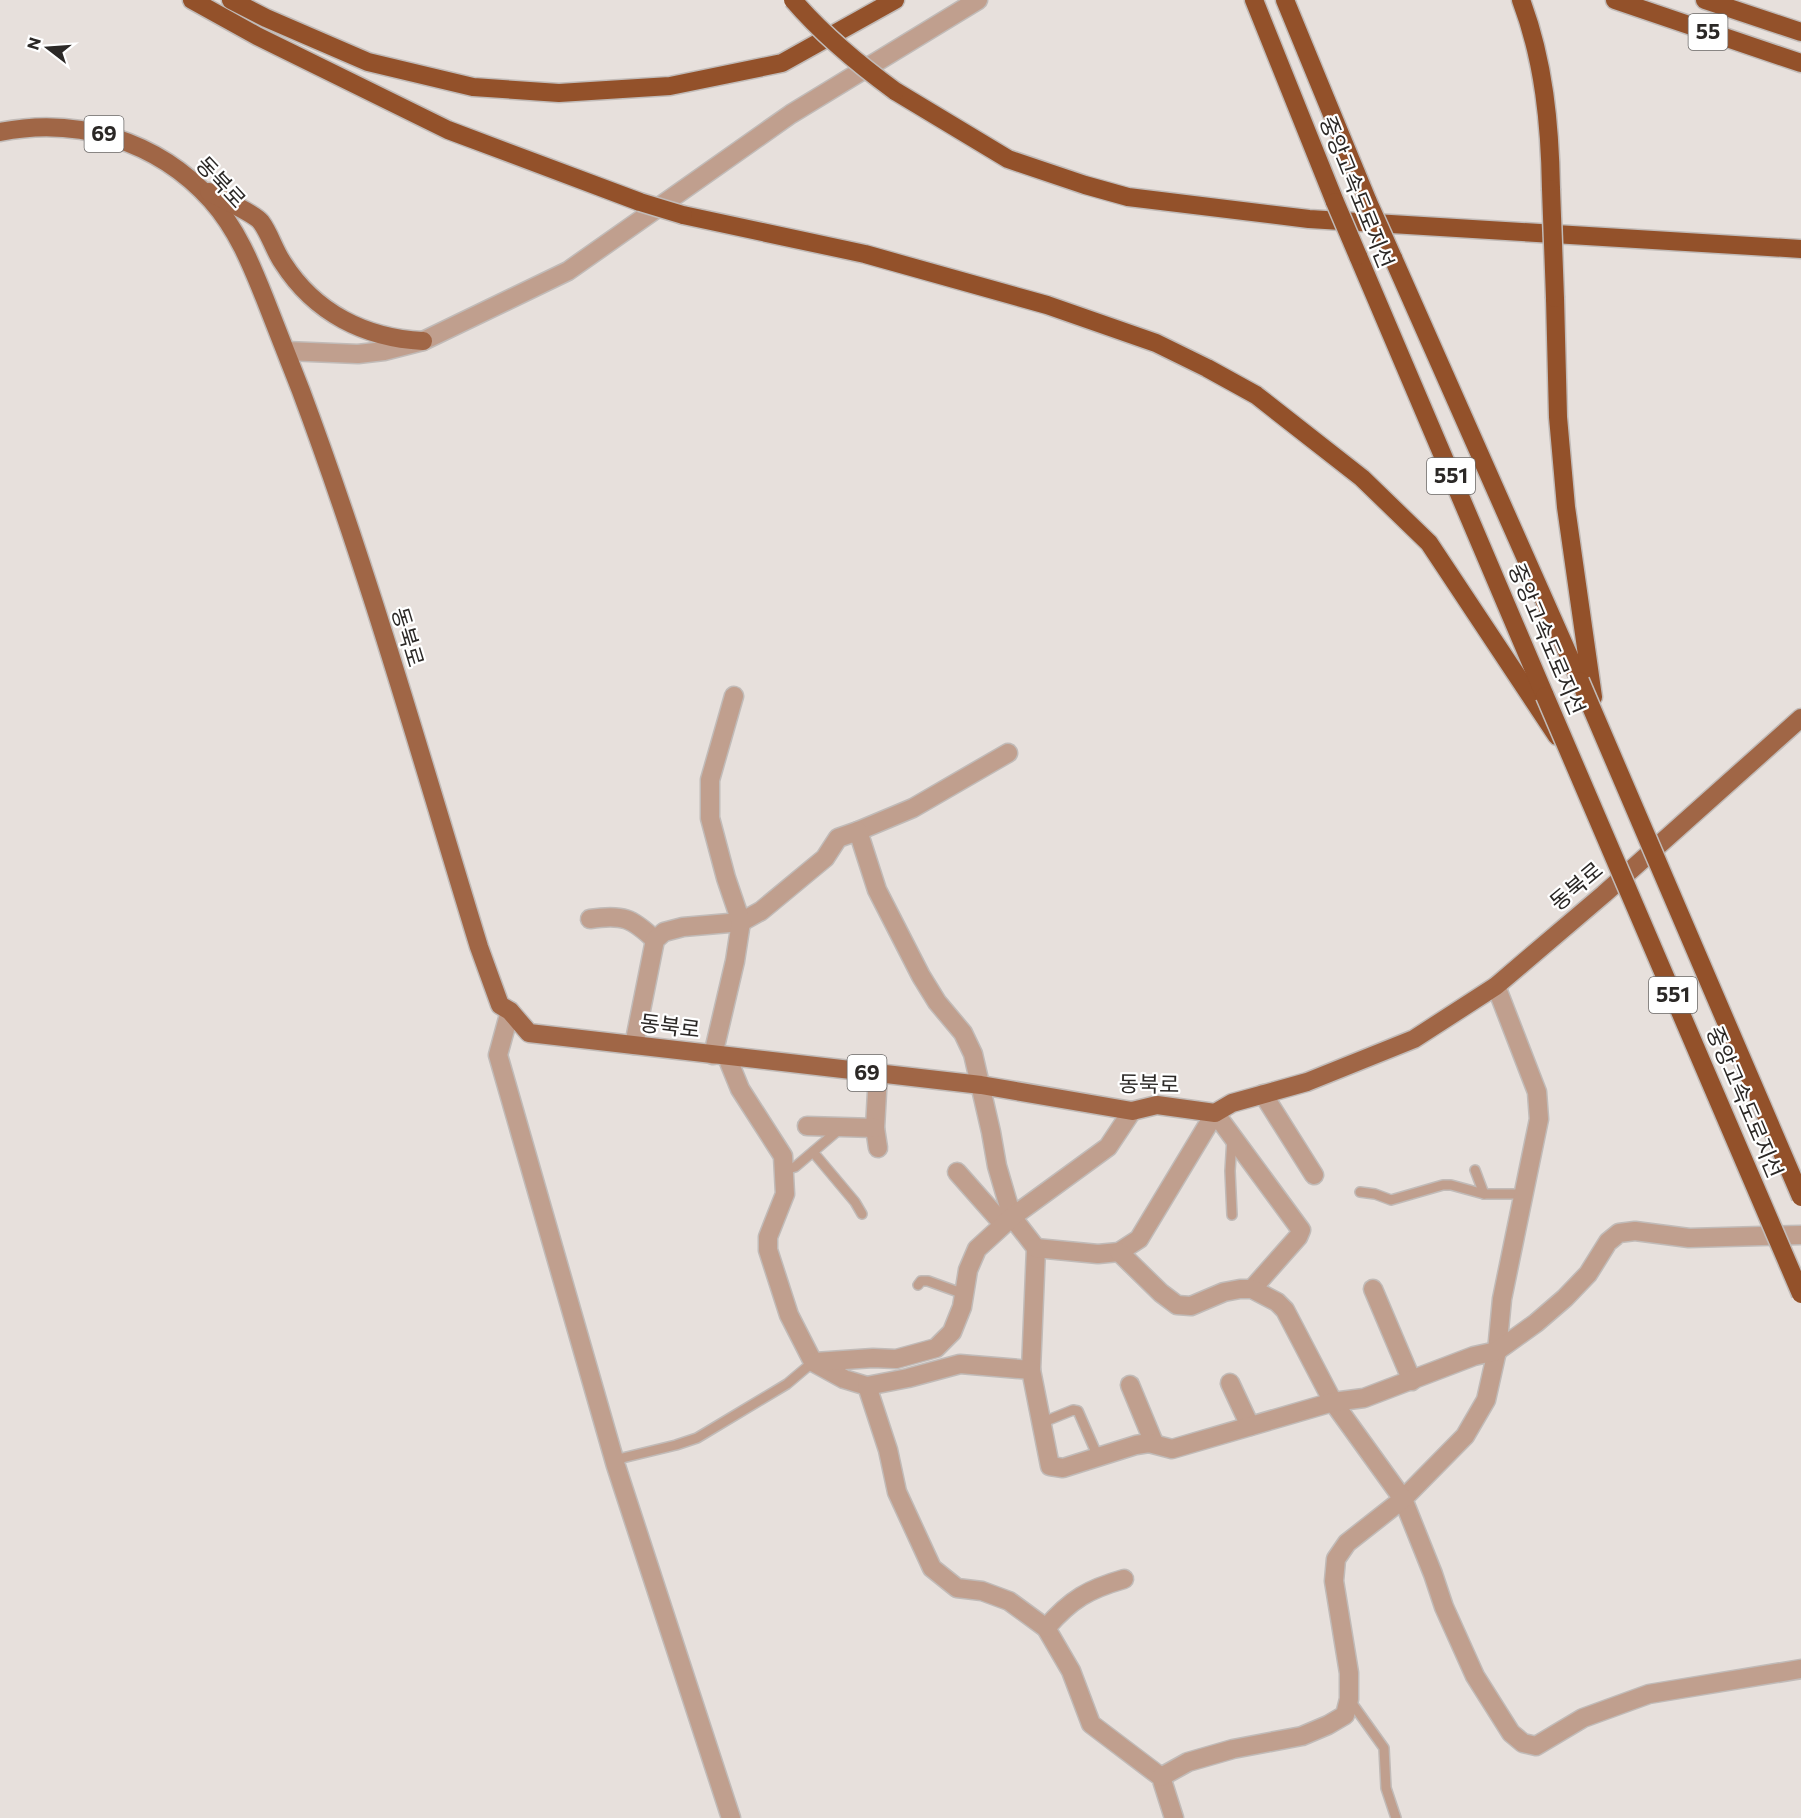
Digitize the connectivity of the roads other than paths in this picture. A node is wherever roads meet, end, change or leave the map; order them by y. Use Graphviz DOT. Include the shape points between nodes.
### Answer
graph roads {
  1 [pos="192,0"];
  2 [pos="231,0"];
  3 [pos="793,0"];
  4 [pos="895,0"];
  5 [pos="978,0"];
  6 [pos="1254,0"];
  7 [pos="1285,0"];
  8 [pos="1521,0"];
  9 [pos="1615,0"];
  10 [pos="1705,0"];
  11 [pos="1801,32"];
  12 [pos="1801,63"];
  13 [pos="0,132"];
  14 [pos="195,183"];
  15 [pos="1801,249"];
  16 [pos="423,341"];
  17 [pos="286,351"];
  18 [pos="734,696"];
  19 [pos="1801,718"];
  20 [pos="1597,722"];
  21 [pos="1008,753"];
  22 [pos="1572,760"];
  23 [pos="858,831"];
  24 [pos="590,919"];
  25 [pos="741,922"];
  26 [pos="655,940"];
  27 [pos="1496,986"];
  28 [pos="510,1011"];
  29 [pos="634,1045"];
  30 [pos="720,1056"];
  31 [pos="878,1074"];
  32 [pos="981,1085"];
  33 [pos="1263,1094"];
  34 [pos="1132,1112"];
  35 [pos="1215,1113"];
  36 [pos="807,1126"];
  37 [pos="843,1126"];
  38 [pos="875,1128"];
  39 [pos="1232,1136"];
  40 [pos="878,1148"];
  41 [pos="813,1152"];
  42 [pos="784,1170"];
  43 [pos="1475,1170"];
  44 [pos="957,1172"];
  45 [pos="1314,1175"];
  46 [pos="1360,1192"];
  47 [pos="1484,1194"];
  48 [pos="1524,1194"];
  49 [pos="1801,1197"];
  50 [pos="862,1214"];
  51 [pos="1232,1215"];
  52 [pos="1007,1221"];
  53 [pos="1801,1235"];
  54 [pos="1036,1248"];
  55 [pos="1119,1252"];
  56 [pos="918,1284"];
  57 [pos="1252,1288"];
  58 [pos="1373,1289"];
  59 [pos="964,1294"];
  60 [pos="1801,1294"];
  61 [pos="1497,1351"];
  62 [pos="813,1362"];
  63 [pos="1031,1370"];
  64 [pos="1412,1381"];
  65 [pos="1230,1383"];
  66 [pos="1130,1385"];
  67 [pos="867,1386"];
  68 [pos="1333,1402"];
  69 [pos="1041,1423"];
  70 [pos="1250,1426"];
  71 [pos="1154,1443"];
  72 [pos="1098,1457"];
  73 [pos="614,1461"];
  74 [pos="1403,1499"];
  75 [pos="1125,1579"];
  76 [pos="1046,1628"];
  77 [pos="1801,1669"];
  78 [pos="1349,1699"];
  79 [pos="1161,1777"];
  80 [pos="731,1818"];
  81 [pos="1174,1818"];
  82 [pos="1396,1818"];
  1 -- 22 [label="highway, bridge" via="448,130 640,202 683,215 866,254 1047,305 1156,343 1207,368 1256,395 1362,478 1429,543"];
  2 -- 4 [label="highway" via="368,62 473,87 559,93 670,86 782,63"];
  3 -- 15 [label="highway, bridge" via="853,60 895,91 1008,159 1128,196 1309,219"];
  5 -- 16 [label="street" via="791,114 568,271"];
  6 -- 22 [label="highway, 중앙고속도로지선 / 551, bridge" via="1335,202"];
  7 -- 20 [label="highway, 중앙고속도로지선 / 551, bridge" via="1368,202"];
  8 -- 20 [label="highway, bridge" via="1545,91 1550,136 1558,417 1566,507"];
  9 -- 12 [label="highway, 55"];
  10 -- 11 [label="highway, 55"];
  13 -- 14 [label="main road, 동북로 / 69" via="40,126 113,136 156,156"];
  14 -- 16 [label="main road" via="260,220 294,279 326,309 363,330"];
  14 -- 17 [label="main road, 동북로 / 69" via="239,239"];
  16 -- 17 [label="street" via="358,354"];
  17 -- 28 [label="main road, 동북로 / 69" via="337,488 479,947 500,1005"];
  18 -- 25 [label="street" via="710,780 710,818"];
  19 -- 27 [label="main road, 동북로"];
  20 -- 49 [label="highway, 중앙고속도로지선 / 551, bridge"];
  21 -- 23 [label="street" via="913,808"];
  22 -- 60 [label="highway, 중앙고속도로지선 / 551, bridge"];
  23 -- 25 [label="street" via="838,838 825,858 761,911"];
  23 -- 32 [label="street" via="877,890 921,976 963,1033"];
  24 -- 26 [label="street" via="623,917 638,924"];
  25 -- 26 [label="street" via="683,927 664,932"];
  25 -- 30 [label="street"];
  26 -- 29 [label="street"];
  27 -- 33 [label="main road, 동북로" via="1414,1039 1307,1082"];
  27 -- 48 [label="street" via="1538,1092 1539,1119"];
  28 -- 29 [label="main road, 동북로 / 69" via="529,1033"];
  28 -- 73 [label="street" via="498,1055"];
  29 -- 30 [label="main road, 동북로 / 69"];
  30 -- 31 [label="main road, 동북로 / 69"];
  30 -- 42 [label="street" via="783,1156"];
  31 -- 32 [label="main road, 동북로 / 69"];
  31 -- 38 [label="street"];
  32 -- 34 [label="main road, 동북로 / 69"];
  32 -- 52 [label="street"];
  33 -- 35 [label="main road, 동북로" via="1232,1103"];
  33 -- 45 [label="street"];
  34 -- 35 [label="main road, 동북로 / 69" via="1157,1105"];
  34 -- 52 [label="street" via="1108,1147"];
  35 -- 39 [label="street"];
  35 -- 55 [label="street" via="1139,1239"];
  36 -- 37 [label="street"];
  37 -- 38 [label="street"];
  37 -- 41 [label="lane"];
  38 -- 40 [label="street"];
  39 -- 51 [label="lane"];
  39 -- 57 [label="street" via="1301,1230"];
  41 -- 42 [label="lane" via="795,1167"];
  41 -- 50 [label="lane"];
  42 -- 62 [label="street" via="785,1194 768,1237 768,1251 789,1316"];
  43 -- 47 [label="lane"];
  44 -- 52 [label="street"];
  46 -- 47 [label="lane" via="1391,1200 1451,1185"];
  47 -- 48 [label="lane"];
  48 -- 61 [label="street" via="1502,1299"];
  52 -- 54 [label="street"];
  52 -- 59 [label="street" via="977,1249"];
  53 -- 61 [label="street" via="1689,1238 1635,1231 1619,1233 1565,1298"];
  54 -- 55 [label="street" via="1098,1254"];
  54 -- 63 [label="street"];
  55 -- 57 [label="street" via="1177,1305 1191,1306 1224,1292"];
  56 -- 59 [label="lane" via="928,1281"];
  57 -- 68 [label="street" via="1285,1310"];
  58 -- 64 [label="street"];
  59 -- 62 [label="street" via="952,1332 936,1348 896,1359"];
  61 -- 64 [label="street"];
  61 -- 74 [label="street" via="1486,1400 1466,1436"];
  62 -- 67 [label="street"];
  62 -- 73 [label="lane" via="787,1384 696,1438"];
  63 -- 67 [label="street" via="960,1364"];
  63 -- 69 [label="street"];
  64 -- 68 [label="street" via="1364,1398"];
  65 -- 70 [label="street"];
  66 -- 71 [label="street"];
  67 -- 76 [label="street" via="897,1492 932,1568 957,1588 982,1591 1009,1601"];
  68 -- 70 [label="street"];
  68 -- 74 [label="street"];
  69 -- 72 [label="lane" via="1078,1411"];
  69 -- 72 [label="street" via="1050,1466 1063,1468"];
  70 -- 71 [label="street" via="1172,1449"];
  71 -- 72 [label="street"];
  73 -- 80 [label="street"];
  74 -- 77 [label="street" via="1475,1676 1511,1733 1523,1743 1536,1746 1583,1718 1649,1694"];
  74 -- 78 [label="street" via="1347,1543 1336,1560 1334,1581 1349,1673"];
  75 -- 76 [label="street" via="1085,1592"];
  76 -- 79 [label="street" via="1071,1671 1091,1724"];
  78 -- 79 [label="street" via="1345,1715 1319,1729 1188,1762"];
  78 -- 82 [label="lane" via="1383,1748 1386,1788"];
  79 -- 81 [label="street"];
}
